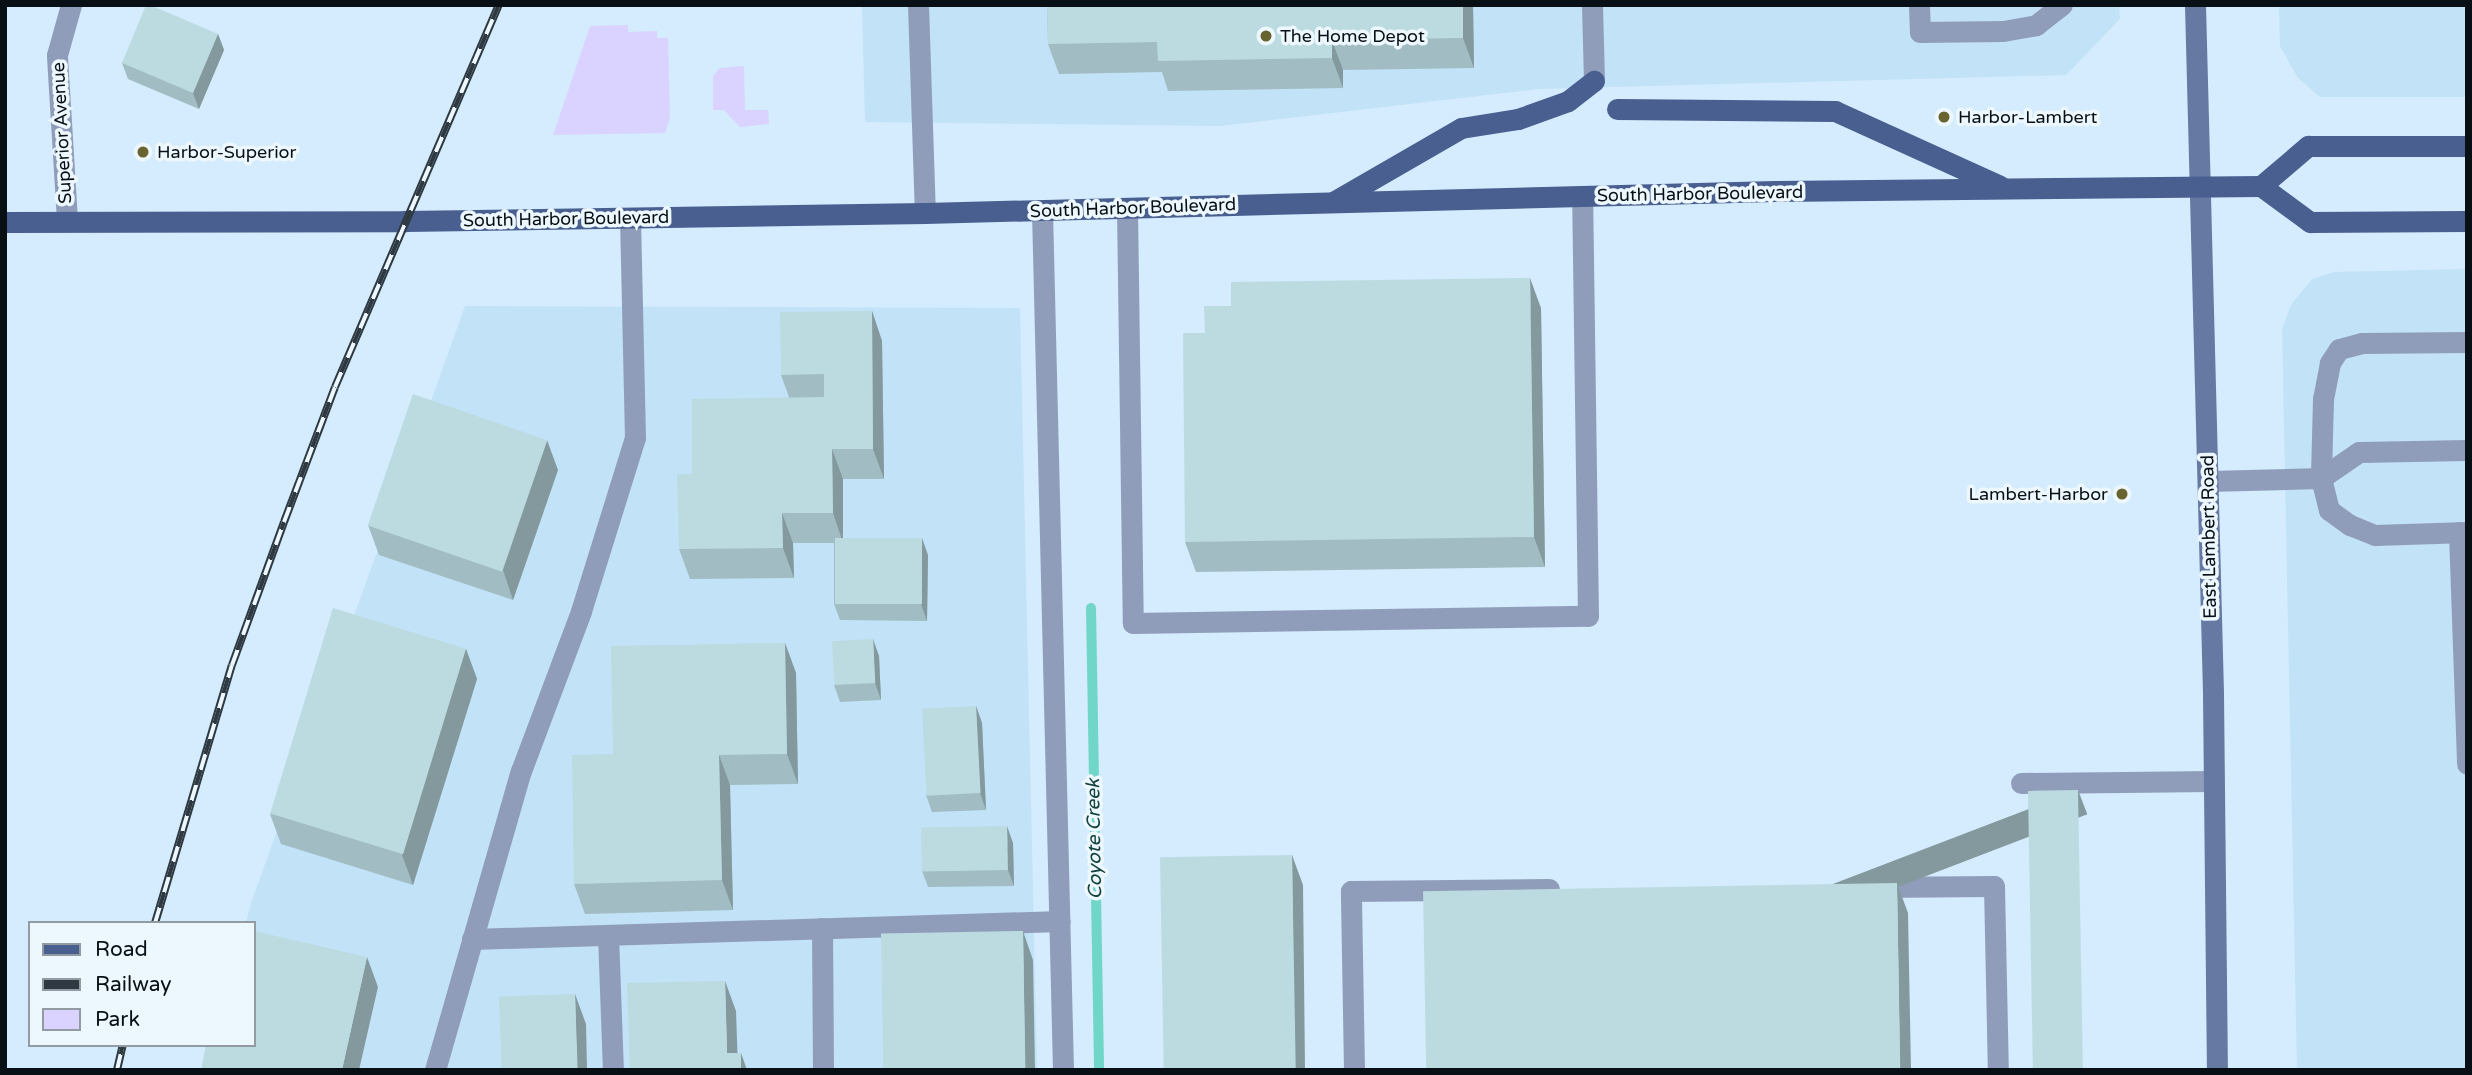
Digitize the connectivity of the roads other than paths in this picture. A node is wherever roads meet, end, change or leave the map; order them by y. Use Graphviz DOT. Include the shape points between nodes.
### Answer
graph roads {
  1 [pos="71,5"];
  2 [pos="918,5"];
  3 [pos="1592,5"];
  4 [pos="1919,5"];
  5 [pos="2062,5"];
  6 [pos="2195,5"];
  7 [pos="1594,81"];
  8 [pos="1617,109"];
  9 [pos="2467,146"];
  10 [pos="2261,186"];
  11 [pos="2200,189"];
  12 [pos="2009,190"];
  13 [pos="1582,197"];
  14 [pos="1330,203"];
  15 [pos="1127,208"];
  16 [pos="1042,211"];
  17 [pos="925,213"];
  18 [pos="630,218"];
  19 [pos="67,220"];
  20 [pos="2467,221"];
  21 [pos="5,222"];
  22 [pos="2467,342"];
  23 [pos="2467,450"];
  24 [pos="2321,478"];
  25 [pos="2208,481"];
  26 [pos="2463,532"];
  27 [pos="2467,764"];
  28 [pos="2213,781"];
  29 [pos="2021,783"];
  30 [pos="1854,887"];
  31 [pos="1575,889"];
  32 [pos="1060,921"];
  33 [pos="822,928"];
  34 [pos="608,934"];
  35 [pos="472,939"];
  36 [pos="435,1070"];
  37 [pos="613,1070"];
  38 [pos="823,1070"];
  39 [pos="1063,1070"];
  40 [pos="1354,1070"];
  41 [pos="1997,1070"];
  42 [pos="2217,1070"];
  1 -- 19 [label="street, Superior Avenue" via="57,55"];
  2 -- 17 [label="street"];
  3 -- 7 [label="street"];
  4 -- 5 [label="street" via="1920,32 2003,31 2036,25"];
  6 -- 11 [label="main road, East Lambert Road"];
  7 -- 14 [label="main road" via="1568,102 1518,119 1461,128"];
  8 -- 12 [label="main road" via="1835,111"];
  9 -- 10 [label="main road" via="2308,146"];
  10 -- 11 [label="main road, South Harbor Boulevard"];
  10 -- 20 [label="main road" via="2310,222"];
  11 -- 12 [label="main road, South Harbor Boulevard"];
  11 -- 25 [label="main road, East Lambert Road"];
  12 -- 13 [label="main road, South Harbor Boulevard"];
  13 -- 14 [label="main road, South Harbor Boulevard"];
  13 -- 15 [label="street" via="1588,617 1133,623"];
  14 -- 15 [label="main road, South Harbor Boulevard"];
  15 -- 16 [label="main road, South Harbor Boulevard"];
  16 -- 17 [label="main road, South Harbor Boulevard"];
  16 -- 32 [label="street"];
  17 -- 18 [label="main road, South Harbor Boulevard"];
  18 -- 19 [label="main road, South Harbor Boulevard"];
  18 -- 35 [label="street" via="635,438 581,611 521,771"];
  19 -- 21 [label="main road, South Harbor Boulevard"];
  22 -- 24 [label="street" via="2362,343 2339,349 2330,363 2323,399"];
  23 -- 24 [label="street" via="2359,452"];
  24 -- 25 [label="street"];
  24 -- 26 [label="street" via="2329,510 2375,535"];
  25 -- 28 [label="main road, East Lambert Road"];
  26 -- 27 [label="street"];
  28 -- 29 [label="street"];
  28 -- 42 [label="main road, East Lambert Road"];
  30 -- 41 [label="street" via="1994,886"];
  31 -- 40 [label="street" via="1351,891"];
  32 -- 33 [label="street"];
  32 -- 39 [label="street"];
  33 -- 34 [label="street"];
  33 -- 38 [label="street"];
  34 -- 35 [label="street"];
  34 -- 37 [label="street"];
  35 -- 36 [label="street"];
}
